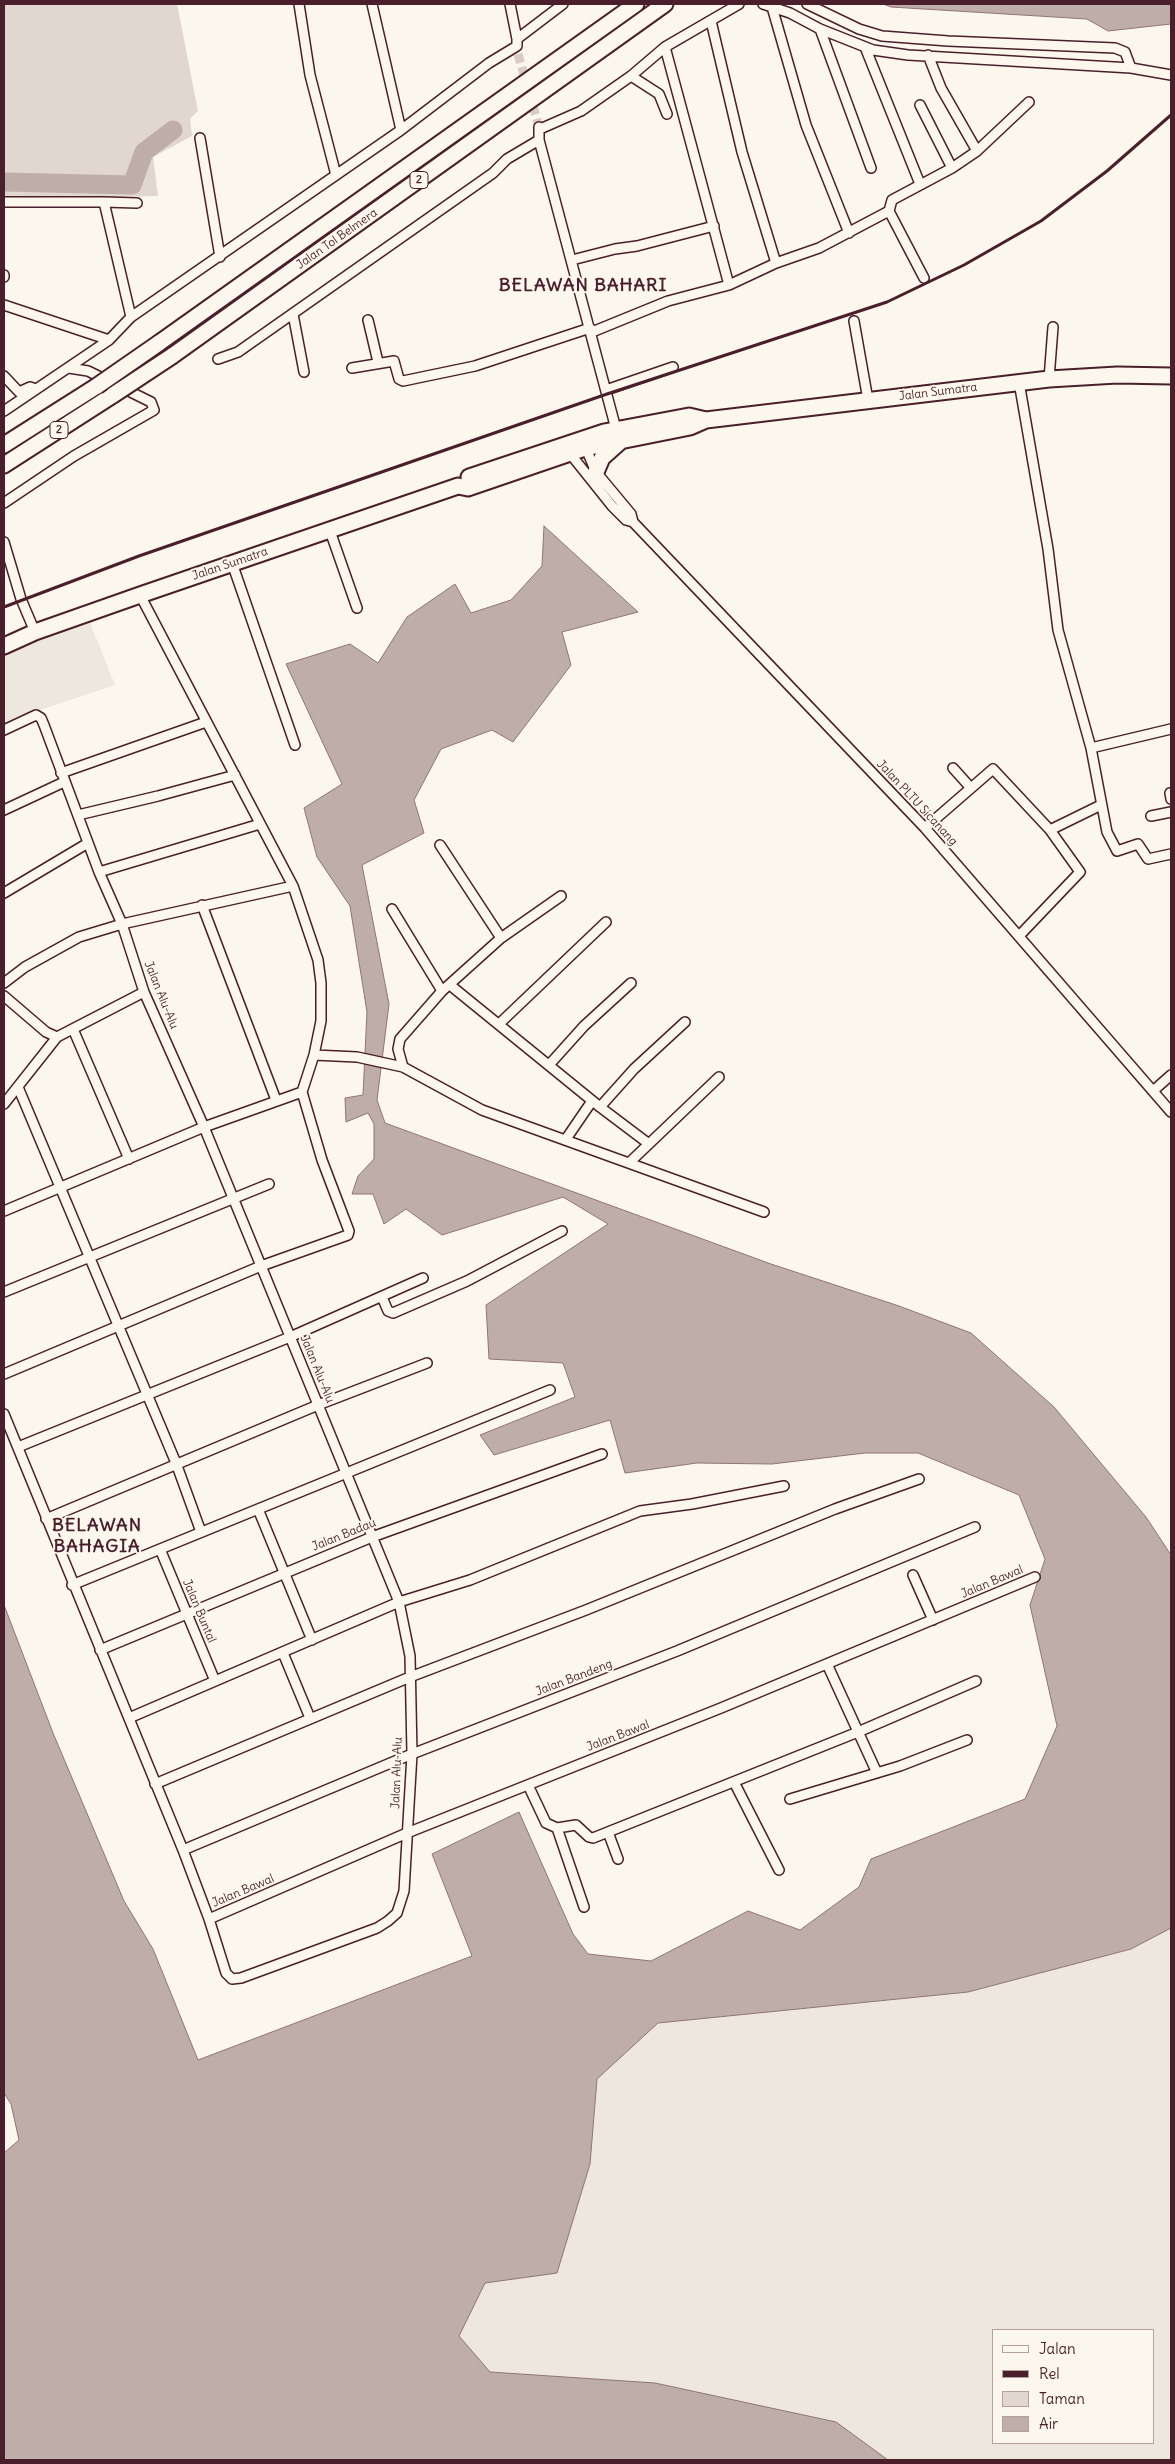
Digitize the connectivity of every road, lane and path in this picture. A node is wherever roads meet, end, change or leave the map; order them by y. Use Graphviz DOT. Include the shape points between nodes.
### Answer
graph roads {
  1 [pos="299,4"];
  2 [pos="372,4"];
  3 [pos="510,4"];
  4 [pos="563,4"];
  5 [pos="636,4"];
  6 [pos="665,4"];
  7 [pos="739,4"];
  8 [pos="807,4"];
  9 [pos="767,5"];
  10 [pos="711,21"];
  11 [pos="820,29"];
  12 [pos="517,46"];
  13 [pos="665,47"];
  14 [pos="866,47"];
  15 [pos="928,55"];
  16 [pos="1131,68"];
  17 [pos="1171,75"];
  18 [pos="632,76"];
  19 [pos="1029,102"];
  20 [pos="920,105"];
  21 [pos="667,114"];
  22 [pos="401,130"];
  23 [pos="200,138"];
  24 [pos="538,140"];
  25 [pos="977,150"];
  26 [pos="871,168"];
  27 [pos="952,168"];
  28 [pos="336,175"];
  29 [pos="920,184"];
  30 [pos="4,202"];
  31 [pos="104,202"];
  32 [pos="137,203"];
  33 [pos="889,211"];
  34 [pos="714,226"];
  35 [pos="849,233"];
  36 [pos="220,257"];
  37 [pos="572,260"];
  38 [pos="776,263"];
  39 [pos="924,278"];
  40 [pos="729,285"];
  41 [pos="4,305"];
  42 [pos="293,314"];
  43 [pos="131,317"];
  44 [pos="368,320"];
  45 [pos="854,321"];
  46 [pos="1053,327"];
  47 [pos="591,330"];
  48 [pos="106,341"];
  49 [pos="218,359"];
  50 [pos="378,362"];
  51 [pos="70,367"];
  52 [pos="673,367"];
  53 [pos="352,368"];
  54 [pos="304,372"];
  55 [pos="4,376"];
  56 [pos="1171,376"];
  57 [pos="1049,379"];
  58 [pos="1019,382"];
  59 [pos="35,390"];
  60 [pos="606,390"];
  61 [pos="868,400"];
  62 [pos="4,411"];
  63 [pos="619,435"];
  64 [pos="583,443"];
  65 [pos="4,445"];
  66 [pos="567,448"];
  67 [pos="4,465"];
  68 [pos="596,472"];
  69 [pos="4,502"];
  70 [pos="633,522"];
  71 [pos="330,531"];
  72 [pos="4,542"];
  73 [pos="232,563"];
  74 [pos="140,595"];
  75 [pos="357,608"];
  76 [pos="35,632"];
  77 [pos="4,646"];
  78 [pos="206,722"];
  79 [pos="1171,729"];
  80 [pos="4,730"];
  81 [pos="295,745"];
  82 [pos="1092,748"];
  83 [pos="953,768"];
  84 [pos="61,773"];
  85 [pos="235,775"];
  86 [pos="64,782"];
  87 [pos="970,787"];
  88 [pos="1101,805"];
  89 [pos="4,810"];
  90 [pos="1171,812"];
  91 [pos="78,815"];
  92 [pos="1151,816"];
  93 [pos="260,824"];
  94 [pos="925,828"];
  95 [pos="1050,830"];
  96 [pos="88,843"];
  97 [pos="440,844"];
  98 [pos="1171,854"];
  99 [pos="99,872"];
  100 [pos="293,886"];
  101 [pos="4,893"];
  102 [pos="561,896"];
  103 [pos="202,905"];
  104 [pos="392,909"];
  105 [pos="606,922"];
  106 [pos="122,924"];
  107 [pos="1019,936"];
  108 [pos="501,938"];
  109 [pos="4,983"];
  110 [pos="631,983"];
  111 [pos="450,984"];
  112 [pos="442,991"];
  113 [pos="144,992"];
  114 [pos="4,996"];
  115 [pos="685,1022"];
  116 [pos="499,1024"];
  117 [pos="73,1029"];
  118 [pos="57,1037"];
  119 [pos="314,1056"];
  120 [pos="549,1066"];
  121 [pos="403,1067"];
  122 [pos="1171,1074"];
  123 [pos="720,1077"];
  124 [pos="18,1087"];
  125 [pos="1153,1091"];
  126 [pos="302,1092"];
  127 [pos="276,1100"];
  128 [pos="592,1100"];
  129 [pos="4,1104"];
  130 [pos="600,1107"];
  131 [pos="1171,1112"];
  132 [pos="204,1127"];
  133 [pos="566,1138"];
  134 [pos="649,1144"];
  135 [pos="129,1159"];
  136 [pos="630,1162"];
  137 [pos="269,1184"];
  138 [pos="60,1188"];
  139 [pos="234,1198"];
  140 [pos="4,1212"];
  141 [pos="764,1212"];
  142 [pos="562,1231"];
  143 [pos="90,1257"];
  144 [pos="261,1266"];
  145 [pos="423,1278"];
  146 [pos="4,1292"];
  147 [pos="382,1297"];
  148 [pos="117,1327"];
  149 [pos="290,1337"];
  150 [pos="427,1363"];
  151 [pos="4,1374"];
  152 [pos="550,1390"];
  153 [pos="147,1396"];
  154 [pos="318,1404"];
  155 [pos="4,1414"];
  156 [pos="18,1447"];
  157 [pos="602,1454"];
  158 [pos="176,1464"];
  159 [pos="346,1472"];
  160 [pos="919,1479"];
  161 [pos="784,1486"];
  162 [pos="258,1509"];
  163 [pos="46,1519"];
  164 [pos="974,1528"];
  165 [pos="201,1532"];
  166 [pos="372,1536"];
  167 [pos="160,1549"];
  168 [pos="285,1574"];
  169 [pos="913,1575"];
  170 [pos="1035,1577"];
  171 [pos="72,1585"];
  172 [pos="399,1602"];
  173 [pos="187,1614"];
  174 [pos="933,1620"];
  175 [pos="312,1640"];
  176 [pos="100,1650"];
  177 [pos="283,1652"];
  178 [pos="827,1664"];
  179 [pos="410,1677"];
  180 [pos="976,1681"];
  181 [pos="215,1682"];
  182 [pos="129,1718"];
  183 [pos="310,1718"];
  184 [pos="858,1732"];
  185 [pos="967,1740"];
  186 [pos="412,1754"];
  187 [pos="877,1773"];
  188 [pos="734,1782"];
  189 [pos="155,1784"];
  190 [pos="528,1785"];
  191 [pos="790,1799"];
  192 [pos="557,1828"];
  193 [pos="608,1832"];
  194 [pos="407,1833"];
  195 [pos="182,1850"];
  196 [pos="618,1859"];
  197 [pos="779,1870"];
  198 [pos="584,1907"];
  199 [pos="210,1919"];
  1 -- 28 [label="street" via="310,75"];
  2 -- 22 [label="street"];
  3 -- 12 [label="street"];
  4 -- 12 [label="street"];
  5 -- 65 [label="highway, Jalan Tol Belmera / 2, bridge" via="97,386"];
  6 -- 67 [label="highway, Jalan Tol Belmera / 2, bridge" via="172,356"];
  7 -- 10 [label="street"];
  8 -- 16 [label="street" via="859,29 882,36 1115,48 1125,52"];
  9 -- 11 [label="street"];
  9 -- 35 [label="street" via="806,125"];
  10 -- 13 [label="street"];
  10 -- 38 [label="street" via="742,152"];
  11 -- 14 [label="street"];
  11 -- 26 [label="street"];
  12 -- 22 [label="street" via="489,63"];
  13 -- 18 [label="street"];
  13 -- 34 [label="street"];
  14 -- 15 [label="street" via="908,55"];
  14 -- 29 [label="street"];
  15 -- 16 [label="street"];
  15 -- 25 [label="street" via="946,96"];
  16 -- 17 [label="street"];
  18 -- 21 [label="street" via="659,94"];
  18 -- 24 [label="street" via="581,111 540,128"];
  19 -- 25 [label="street"];
  20 -- 27 [label="street"];
  22 -- 28 [label="street"];
  23 -- 36 [label="street"];
  24 -- 37 [label="street"];
  24 -- 42 [label="street"];
  25 -- 27 [label="street"];
  27 -- 29 [label="street"];
  28 -- 36 [label="street"];
  29 -- 33 [label="street" via="892,200"];
  30 -- 31 [label="street"];
  31 -- 32 [label="street"];
  31 -- 43 [label="street"];
  33 -- 35 [label="street"];
  33 -- 39 [label="street"];
  34 -- 37 [label="street"];
  34 -- 40 [label="street"];
  35 -- 38 [label="street"];
  36 -- 43 [label="street"];
  37 -- 47 [label="street"];
  38 -- 40 [label="street"];
  40 -- 47 [label="street" via="668,301"];
  41 -- 48 [label="street"];
  42 -- 49 [label="street" via="238,352"];
  42 -- 54 [label="street"];
  43 -- 48 [label="street"];
  44 -- 50 [label="street"];
  45 -- 61 [label="street"];
  46 -- 57 [label="street"];
  47 -- 50 [label="street" via="475,366 411,379 399,379 394,361"];
  47 -- 60 [label="street"];
  48 -- 51 [label="street"];
  50 -- 53 [label="street"];
  51 -- 59 [label="street"];
  51 -- 69 [label="street" via="88,371 151,402 154,410 74,456"];
  52 -- 60 [label="street"];
  55 -- 59 [label="street" via="19,392 30,387"];
  56 -- 57 [label="highway, Jalan Sumatra"];
  57 -- 58 [label="highway, Jalan Sumatra"];
  58 -- 61 [label="highway, Jalan Sumatra"];
  58 -- 82 [label="street" via="1048,548 1058,630"];
  59 -- 62 [label="street"];
  60 -- 63 [label="street"];
  61 -- 63 [label="highway, Jalan Sumatra" via="706,420 690,427"];
  63 -- 64 [label="highway, Jalan Sumatra"];
  63 -- 68 [label="highway"];
  64 -- 66 [label="highway, Jalan Sumatra"];
  64 -- 68 [label="street, Jalan PLTU Sicanang"];
  66 -- 70 [label="street, Jalan PLTU Sicanang" via="612,506 626,520"];
  66 -- 71 [label="highway, Jalan Sumatra" via="468,488 458,486"];
  68 -- 70 [label="street, Jalan PLTU Sicanang" via="631,514"];
  70 -- 94 [label="street, Jalan PLTU Sicanang"];
  71 -- 73 [label="highway, Jalan Sumatra"];
  71 -- 75 [label="street"];
  72 -- 76 [label="street"];
  73 -- 74 [label="highway, Jalan Sumatra"];
  73 -- 81 [label="street"];
  74 -- 76 [label="highway, Jalan Sumatra"];
  74 -- 78 [label="street"];
  76 -- 77 [label="highway, Jalan Sumatra"];
  78 -- 84 [label="street"];
  78 -- 85 [label="street"];
  79 -- 82 [label="street"];
  80 -- 84 [label="street, Jalan Alu-Alu" via="38,716"];
  82 -- 88 [label="street"];
  83 -- 87 [label="street"];
  84 -- 86 [label="street, Jalan Alu-Alu"];
  85 -- 91 [label="street"];
  85 -- 93 [label="street"];
  86 -- 89 [label="street"];
  86 -- 91 [label="street, Jalan Alu-Alu"];
  87 -- 94 [label="street"];
  87 -- 95 [label="street" via="989,770 997,771"];
  88 -- 95 [label="street"];
  88 -- 98 [label="street" via="1107,832 1117,851 1138,844 1148,859"];
  90 -- 92 [label="street"];
  91 -- 96 [label="street, Jalan Alu-Alu"];
  93 -- 99 [label="street"];
  93 -- 100 [label="street"];
  94 -- 107 [label="street, Jalan PLTU Sicanang"];
  95 -- 107 [label="street" via="1080,872"];
  96 -- 99 [label="street, Jalan Alu-Alu"];
  96 -- 101 [label="street"];
  97 -- 108 [label="street"];
  99 -- 106 [label="street, Jalan Alu-Alu"];
  100 -- 103 [label="street"];
  100 -- 119 [label="street" via="318,960 321,982 321,1021"];
  102 -- 108 [label="street"];
  103 -- 106 [label="street"];
  103 -- 127 [label="street"];
  104 -- 112 [label="street"];
  105 -- 116 [label="street"];
  106 -- 109 [label="street" via="79,937 24,967"];
  106 -- 113 [label="street, Jalan Alu-Alu"];
  107 -- 125 [label="street, Jalan PLTU Sicanang"];
  108 -- 111 [label="street"];
  110 -- 120 [label="street" via="584,1026"];
  111 -- 112 [label="street"];
  111 -- 116 [label="street"];
  112 -- 121 [label="street" via="400,1039 398,1049"];
  113 -- 117 [label="street"];
  113 -- 132 [label="street, Jalan Alu-Alu"];
  114 -- 118 [label="street" via="46,1032"];
  115 -- 130 [label="street"];
  116 -- 120 [label="street"];
  117 -- 118 [label="street"];
  117 -- 135 [label="street"];
  118 -- 124 [label="street"];
  119 -- 121 [label="street" via="357,1057"];
  119 -- 126 [label="street"];
  120 -- 128 [label="street"];
  121 -- 133 [label="street" via="482,1110"];
  122 -- 125 [label="street"];
  123 -- 134 [label="street"];
  124 -- 129 [label="street"];
  124 -- 138 [label="street"];
  125 -- 131 [label="street, Jalan PLTU Sicanang"];
  126 -- 127 [label="street"];
  126 -- 144 [label="street" via="322,1160 349,1232"];
  127 -- 132 [label="street"];
  128 -- 130 [label="street"];
  128 -- 133 [label="street"];
  130 -- 134 [label="street"];
  132 -- 135 [label="street"];
  132 -- 139 [label="street, Jalan Alu-Alu"];
  133 -- 136 [label="street"];
  134 -- 136 [label="street"];
  135 -- 138 [label="street"];
  136 -- 141 [label="street"];
  137 -- 139 [label="street"];
  138 -- 140 [label="street"];
  138 -- 143 [label="street"];
  139 -- 143 [label="street"];
  139 -- 144 [label="street, Jalan Alu-Alu"];
  142 -- 147 [label="street" via="467,1281 393,1312 388,1311"];
  143 -- 146 [label="street"];
  143 -- 148 [label="street"];
  144 -- 148 [label="street"];
  144 -- 149 [label="street, Jalan Alu-Alu"];
  145 -- 147 [label="street"];
  147 -- 149 [label="street"];
  148 -- 151 [label="street"];
  148 -- 153 [label="street"];
  149 -- 153 [label="street"];
  149 -- 154 [label="street, Jalan Alu-Alu"];
  150 -- 154 [label="street"];
  152 -- 159 [label="street"];
  153 -- 156 [label="street"];
  153 -- 158 [label="street"];
  154 -- 158 [label="street"];
  154 -- 159 [label="street, Jalan Alu-Alu"];
  155 -- 156 [label="street"];
  156 -- 163 [label="street"];
  157 -- 166 [label="street, Jalan Badau"];
  158 -- 163 [label="street"];
  158 -- 165 [label="street"];
  159 -- 162 [label="street"];
  159 -- 166 [label="street, Jalan Alu-Alu"];
  160 -- 179 [label="street"];
  161 -- 172 [label="street" via="640,1512 470,1580"];
  162 -- 165 [label="street"];
  162 -- 168 [label="street"];
  163 -- 171 [label="street"];
  164 -- 186 [label="street, Jalan Bandeng" via="677,1651"];
  165 -- 167 [label="street"];
  166 -- 168 [label="street, Jalan Badau"];
  166 -- 172 [label="street, Jalan Alu-Alu"];
  167 -- 171 [label="street"];
  167 -- 173 [label="street, Jalan Buntal"];
  168 -- 173 [label="street, Jalan Badau"];
  168 -- 175 [label="street"];
  169 -- 174 [label="street"];
  170 -- 174 [label="street, Jalan Bawal"];
  171 -- 176 [label="street"];
  172 -- 175 [label="street"];
  172 -- 179 [label="street, Jalan Alu-Alu" via="408,1641"];
  173 -- 176 [label="street, Jalan Badau"];
  173 -- 181 [label="street, Jalan Buntal"];
  174 -- 178 [label="street, Jalan Bawal"];
  175 -- 177 [label="street"];
  176 -- 182 [label="street"];
  177 -- 181 [label="street"];
  177 -- 183 [label="street"];
  178 -- 184 [label="street"];
  178 -- 190 [label="street, Jalan Bawal"];
  179 -- 183 [label="street"];
  179 -- 186 [label="street, Jalan Alu-Alu"];
  180 -- 184 [label="street"];
  181 -- 182 [label="street"];
  182 -- 189 [label="street"];
  183 -- 189 [label="street"];
  184 -- 187 [label="street"];
  184 -- 188 [label="street"];
  185 -- 187 [label="street"];
  186 -- 194 [label="street, Jalan Alu-Alu"];
  186 -- 195 [label="street, Jalan Bandeng"];
  187 -- 191 [label="street"];
  188 -- 193 [label="street"];
  188 -- 197 [label="street"];
  189 -- 195 [label="street"];
  190 -- 192 [label="street" via="543,1819"];
  190 -- 194 [label="street, Jalan Bawal"];
  192 -- 193 [label="street" via="576,1825 591,1838"];
  192 -- 198 [label="street"];
  193 -- 196 [label="street"];
  194 -- 199 [label="street, Jalan Bawal"];
  194 -- 199 [label="street, Jalan Alu-Alu" via="404,1891 397,1913 377,1928 232,1979 226,1972"];
  195 -- 199 [label="street"];
}
